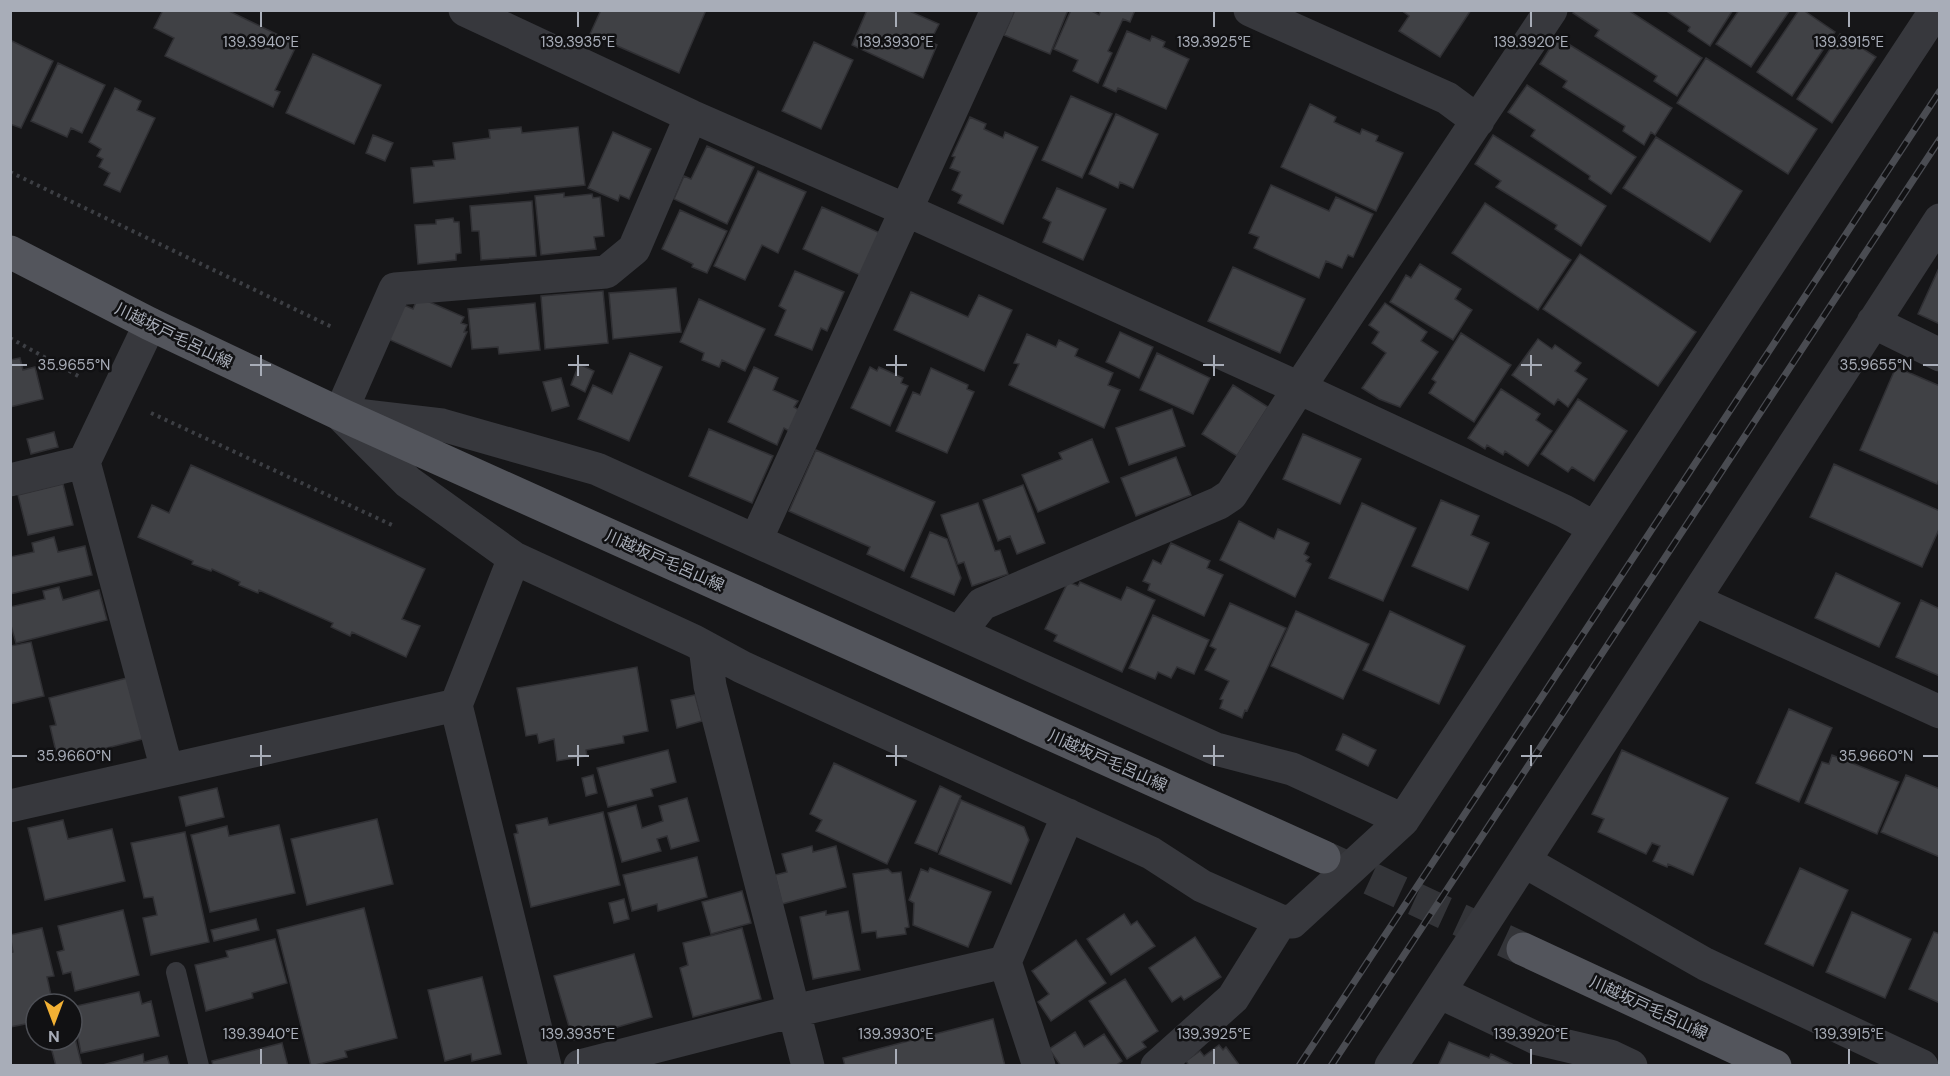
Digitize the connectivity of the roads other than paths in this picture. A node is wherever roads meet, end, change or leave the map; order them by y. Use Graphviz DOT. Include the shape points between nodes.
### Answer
graph roads {
  1 [pos="465,10"];
  2 [pos="997,10"];
  3 [pos="1250,10"];
  4 [pos="1551,10"];
  5 [pos="1936,10"];
  6 [pos="691,116"];
  7 [pos="1478,120"];
  8 [pos="906,210"];
  9 [pos="1940,220"];
  10 [pos="10,252"];
  11 [pos="1873,322"];
  12 [pos="150,324"];
  13 [pos="1940,355"];
  14 [pos="1299,388"];
  15 [pos="340,414"];
  16 [pos="84,462"];
  17 [pos="10,480"];
  18 [pos="1596,528"];
  19 [pos="756,540"];
  20 [pos="514,558"];
  21 [pos="1694,600"];
  22 [pos="960,632"];
  23 [pos="705,647"];
  24 [pos="456,705"];
  25 [pos="1940,712"];
  26 [pos="167,770"];
  27 [pos="10,806"];
  28 [pos="1068,815"];
  29 [pos="1403,820"];
  30 [pos="1324,857"];
  31 [pos="1524,861"];
  32 [pos="1281,921"];
  33 [pos="1523,949"];
  34 [pos="1005,962"];
  35 [pos="176,972"];
  36 [pos="1439,992"];
  37 [pos="794,1011"];
  38 [pos="199,1065"];
  39 [pos="544,1065"];
  40 [pos="580,1065"];
  41 [pos="808,1065"];
  42 [pos="1039,1065"];
  43 [pos="1157,1065"];
  44 [pos="1391,1065"];
  45 [pos="1631,1065"];
  46 [pos="1775,1065"];
  47 [pos="1922,1065"];
  1 -- 6 [label="street"];
  2 -- 8 [label="street"];
  3 -- 7 [label="street" via="1448,98"];
  4 -- 7 [label="street"];
  5 -- 18 [label="street"];
  6 -- 8 [label="street"];
  6 -- 15 [label="street" via="634,249 606,272 395,289"];
  7 -- 14 [label="street"];
  8 -- 14 [label="street"];
  8 -- 19 [label="street"];
  9 -- 11 [label="street"];
  10 -- 12 [label="main road, 川越坂戸毛呂山線"];
  11 -- 13 [label="street"];
  11 -- 21 [label="street"];
  12 -- 15 [label="main road, 川越坂戸毛呂山線"];
  12 -- 16 [label="street"];
  14 -- 18 [label="street"];
  14 -- 22 [label="street" via="1231,495 982,604"];
  15 -- 19 [label="street" via="442,425 597,469"];
  15 -- 20 [label="street" via="408,482"];
  15 -- 30 [label="main road, 川越坂戸毛呂山線"];
  16 -- 17 [label="street"];
  16 -- 26 [label="street"];
  18 -- 29 [label="street"];
  19 -- 22 [label="street"];
  20 -- 23 [label="street"];
  20 -- 24 [label="street"];
  21 -- 25 [label="street"];
  21 -- 31 [label="street"];
  22 -- 29 [label="street" via="1216,749 1292,769"];
  23 -- 28 [label="street"];
  23 -- 37 [label="street" via="710,686"];
  24 -- 26 [label="street"];
  24 -- 39 [label="street"];
  26 -- 27 [label="street"];
  28 -- 32 [label="street" via="1151,853 1202,886"];
  28 -- 34 [label="street"];
  29 -- 32 [label="street" via="1292,921"];
  31 -- 36 [label="street"];
  31 -- 47 [label="street" via="1705,964"];
  32 -- 43 [label="street" via="1233,998"];
  33 -- 46 [label="main road, 川越坂戸毛呂山線"];
  34 -- 37 [label="street"];
  34 -- 42 [label="street"];
  35 -- 38 [label="lane"];
  36 -- 44 [label="street"];
  36 -- 45 [label="street" via="1538,1039 1610,1056"];
  37 -- 40 [label="street"];
  37 -- 41 [label="street"];
}
